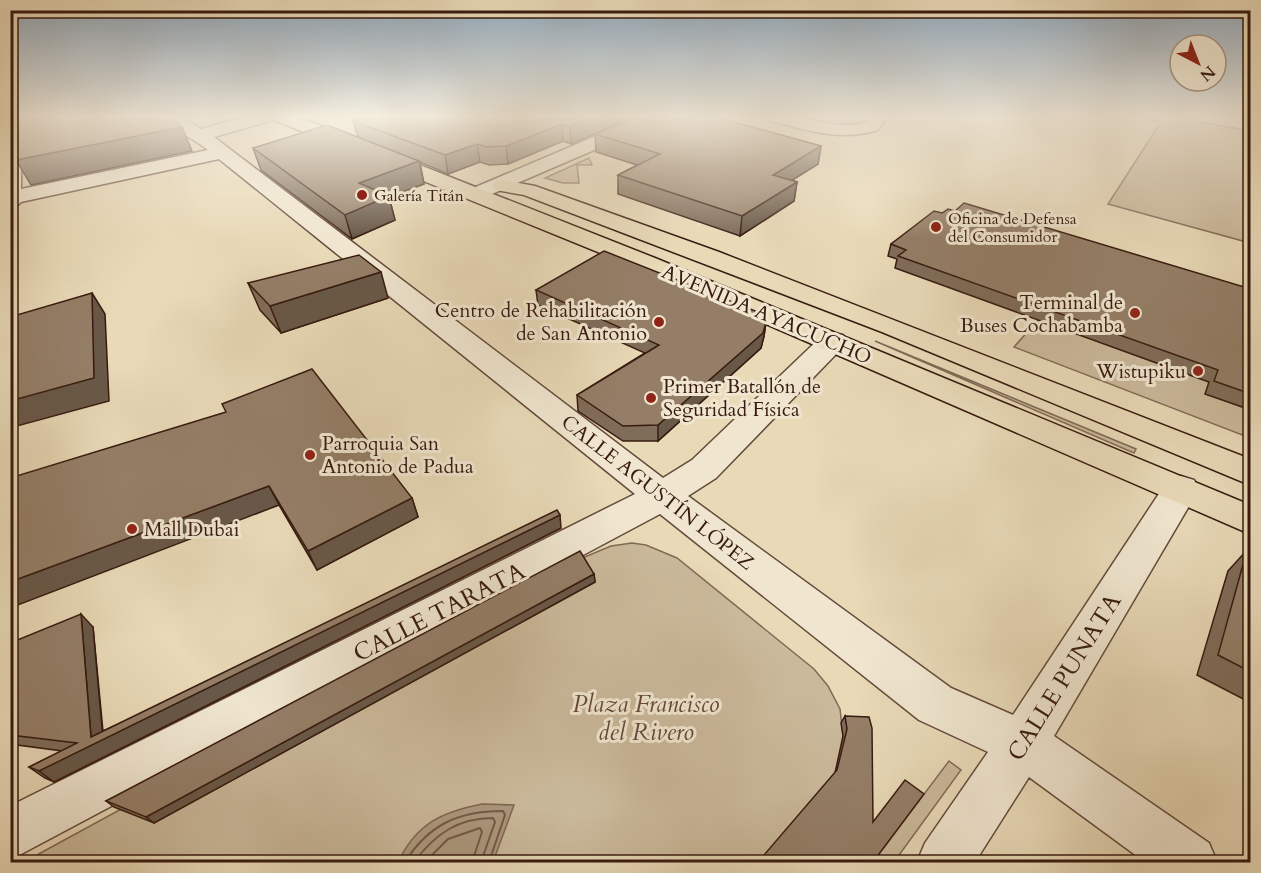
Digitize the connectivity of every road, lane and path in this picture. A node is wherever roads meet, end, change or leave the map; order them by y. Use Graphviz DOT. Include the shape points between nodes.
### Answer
graph roads {
  1 [pos="13,157"];
  2 [pos="204,157"];
  3 [pos="226,157"];
  4 [pos="396,157"];
  5 [pos="413,157"];
  6 [pos="563,157"];
  7 [pos="488,189"];
  8 [pos="11,200"];
  9 [pos="833,341"];
  10 [pos="1251,473"];
  11 [pos="1181,489"];
  12 [pos="662,496"];
  13 [pos="1251,519"];
  14 [pos="1023,743"];
  15 [pos="10,834"];
  16 [pos="944,862"];
  17 [pos="1190,862"];
  1 -- 8 [label="street"];
  2 -- 8 [label="street"];
  3 -- 12 [label="street, CALLE AGUSTÍN LÓPEZ"];
  4 -- 7 [label="main road, AVENIDA AYACUCHO"];
  5 -- 7 [label="main road, AVENIDA AYACUCHO"];
  6 -- 7 [label="street"];
  7 -- 9 [label="main road, AVENIDA AYACUCHO"];
  7 -- 10 [label="main road, AVENIDA AYACUCHO" via="528,190 684,245"];
  9 -- 11 [label="main road, AVENIDA AYACUCHO"];
  9 -- 12 [label="street, CALLE TARATA" via="704,469"];
  11 -- 13 [label="main road, AVENIDA AYACUCHO"];
  11 -- 14 [label="street, CALLE PUNATA"];
  12 -- 14 [label="street, CALLE AGUSTÍN LÓPEZ" via="935,704"];
  12 -- 15 [label="street, CALLE TARATA"];
  14 -- 16 [label="street, CALLE PUNATA"];
  14 -- 17 [label="street, CALLE AGUSTÍN LÓPEZ"];
}
